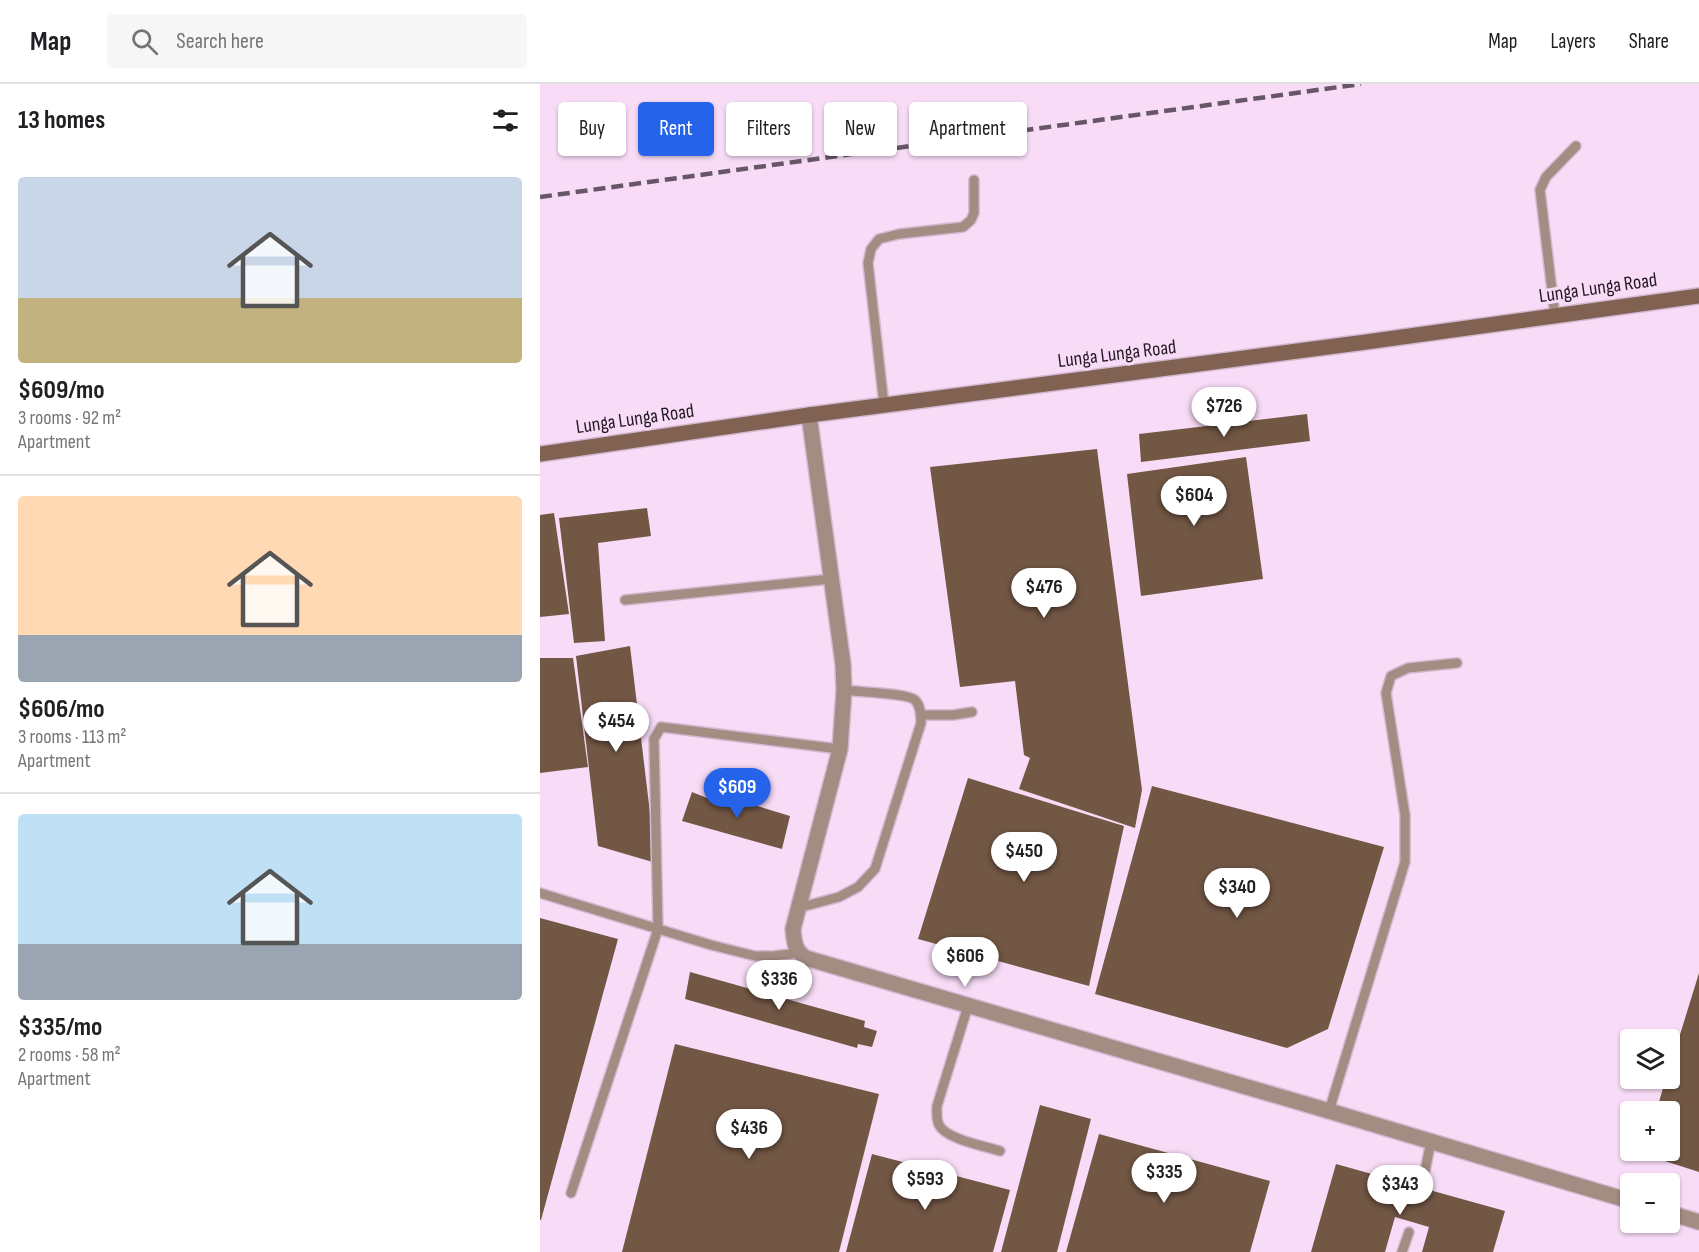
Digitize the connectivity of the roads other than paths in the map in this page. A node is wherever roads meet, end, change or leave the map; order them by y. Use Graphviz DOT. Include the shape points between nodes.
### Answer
graph roads {
  1 [pos="1576,146"];
  2 [pos="974,180"];
  3 [pos="1699,296"];
  4 [pos="1555,316"];
  5 [pos="884,405"];
  6 [pos="809,415"];
  7 [pos="540,454"];
  8 [pos="831,579"];
  9 [pos="625,600"];
  10 [pos="1457,663"];
  11 [pos="844,690"];
  12 [pos="972,712"];
  13 [pos="921,715"];
  14 [pos="840,749"];
  15 [pos="540,893"];
  16 [pos="798,908"];
  17 [pos="658,929"];
  18 [pos="798,953"];
  19 [pos="968,1006"];
  20 [pos="1329,1111"];
  21 [pos="1431,1142"];
  22 [pos="1000,1151"];
  23 [pos="1422,1186"];
  24 [pos="571,1192"];
  25 [pos="1620,1198"];
  26 [pos="1680,1216"];
  27 [pos="1699,1222"];
  28 [pos="1409,1232"];
  29 [pos="1402,1252"];
  1 -- 4 [label="lane" via="1546,177 1540,190"];
  2 -- 5 [label="lane" via="974,213 963,227 899,234 879,239 871,249 868,263"];
  3 -- 4 [label="main road, Lunga Lunga Road"];
  4 -- 5 [label="main road, Lunga Lunga Road"];
  5 -- 6 [label="main road, Lunga Lunga Road"];
  6 -- 7 [label="main road, Lunga Lunga Road"];
  6 -- 8 [label="street"];
  8 -- 9 [label="lane"];
  8 -- 11 [label="street"];
  10 -- 20 [label="lane" via="1408,668 1391,676 1386,693 1405,814 1405,862"];
  11 -- 13 [label="lane" via="906,696 915,700"];
  11 -- 14 [label="street"];
  12 -- 13 [label="lane"];
  13 -- 16 [label="lane" via="875,869 858,887 839,897"];
  14 -- 16 [label="street"];
  14 -- 17 [label="lane" via="661,727 654,739"];
  15 -- 17 [label="lane"];
  16 -- 18 [label="street" via="793,929"];
  17 -- 18 [label="lane" via="755,956"];
  17 -- 24 [label="lane"];
  18 -- 19 [label="street"];
  19 -- 20 [label="street"];
  19 -- 22 [label="lane" via="936,1106 937,1117 947,1134"];
  20 -- 21 [label="street"];
  21 -- 23 [label="lane"];
  21 -- 25 [label="street"];
  26 -- 27 [label="street"];
  28 -- 29 [label="lane"];
}
